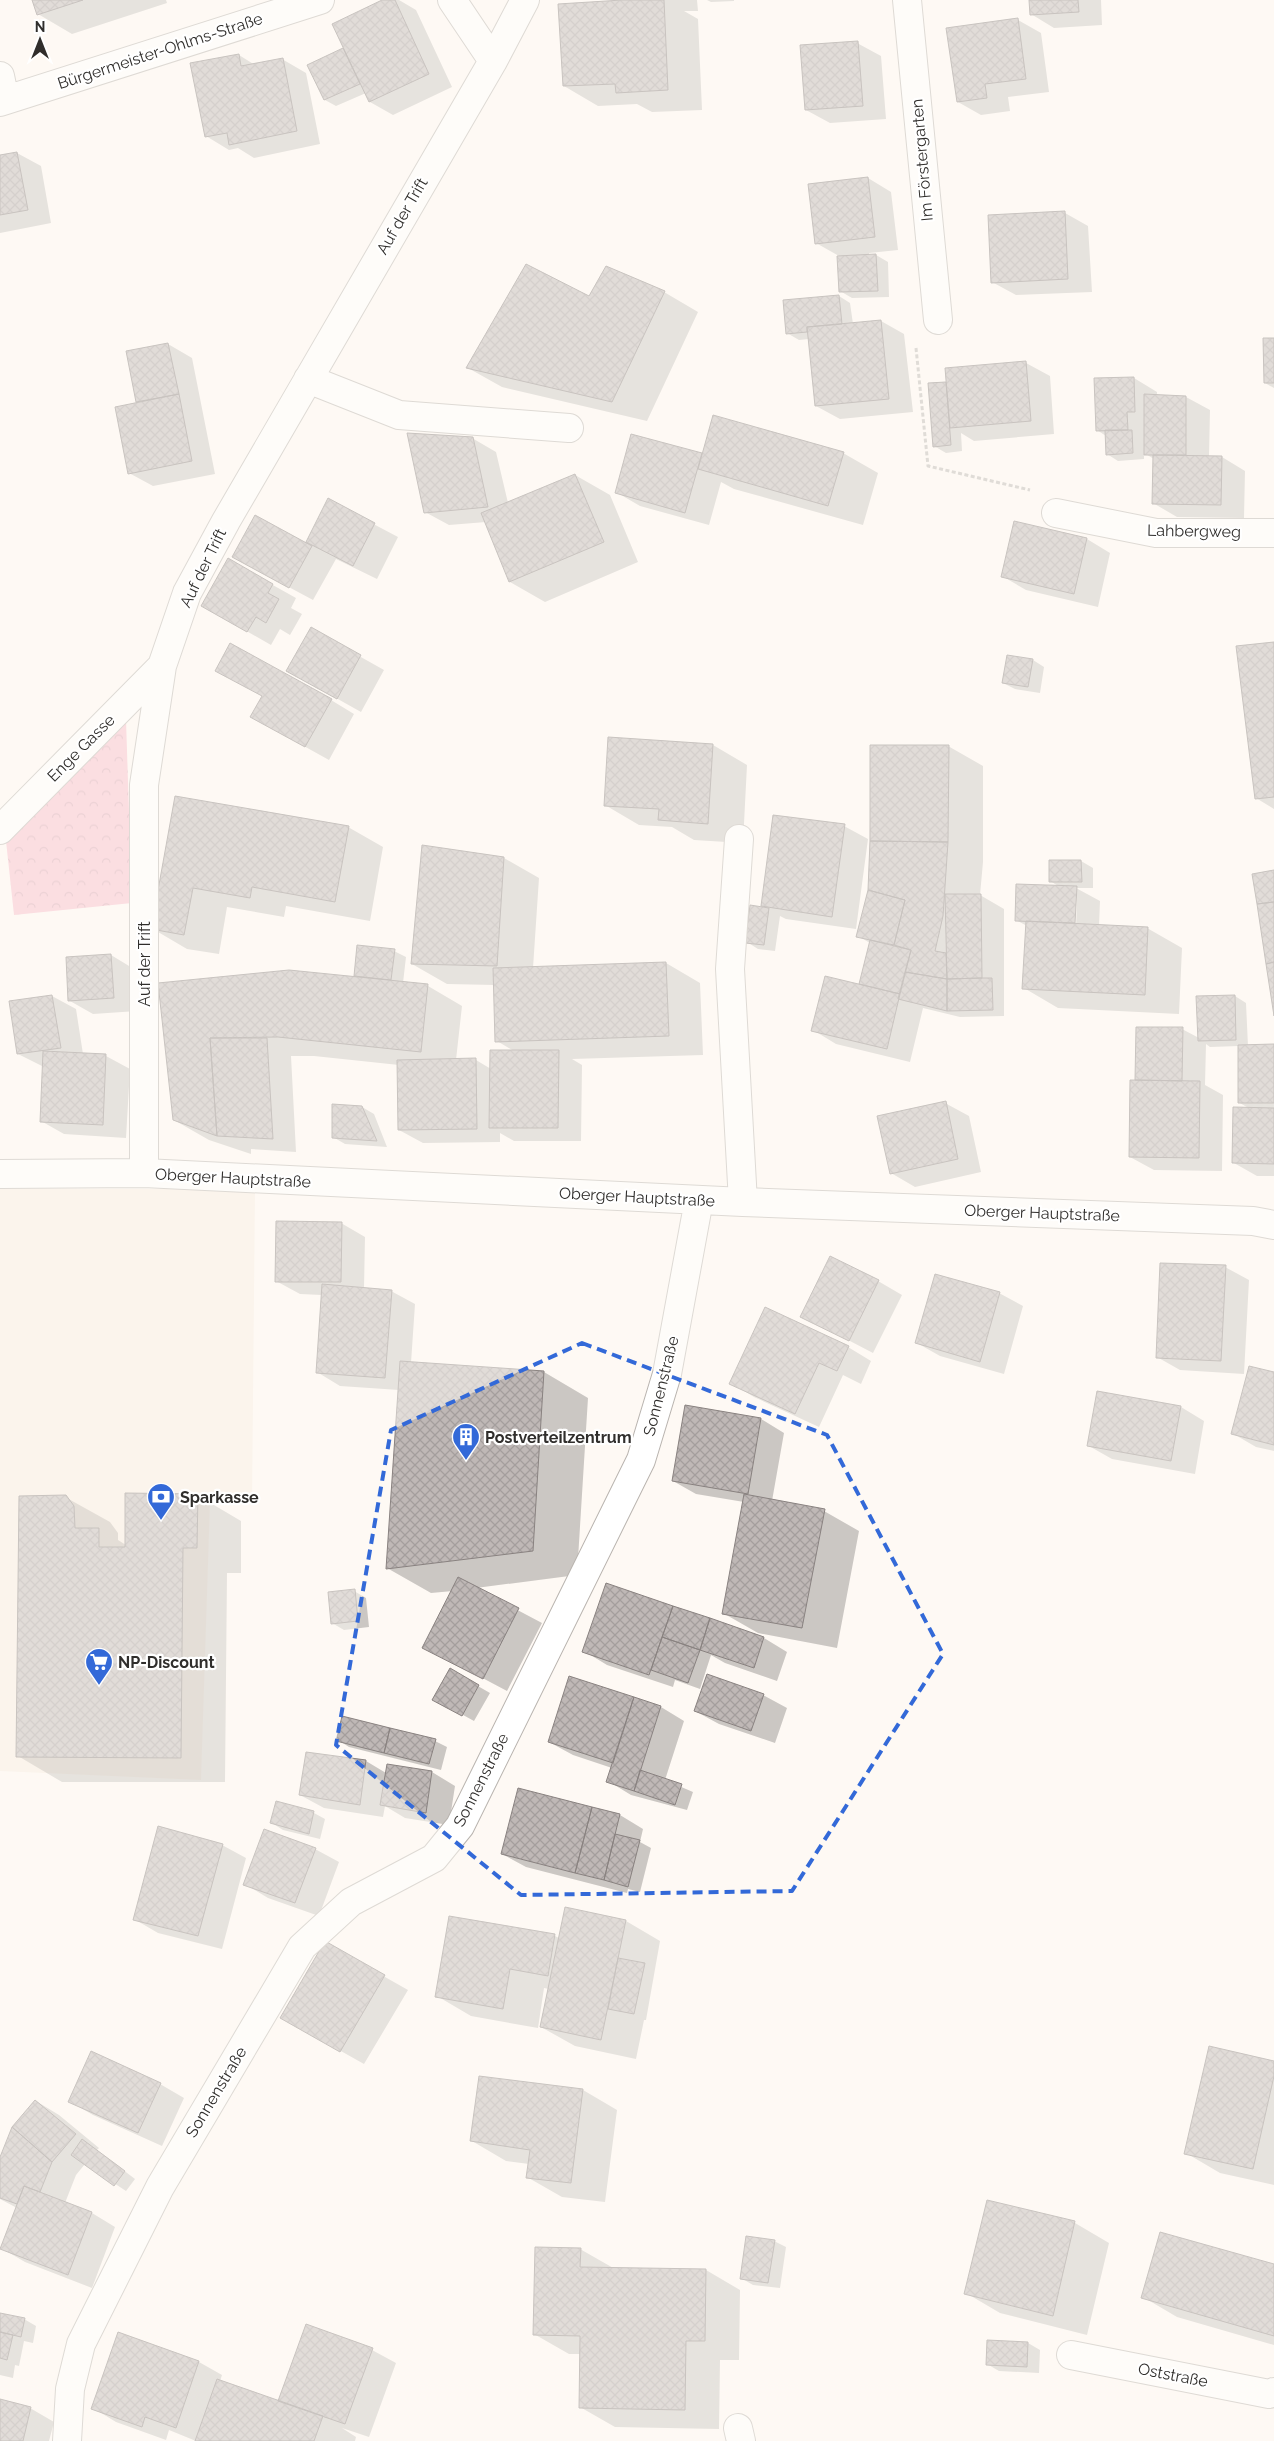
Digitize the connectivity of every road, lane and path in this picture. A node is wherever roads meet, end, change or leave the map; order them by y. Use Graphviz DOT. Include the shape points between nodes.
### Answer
graph roads {
  1 [pos="320,0"];
  2 [pos="452,0"];
  3 [pos="525,0"];
  4 [pos="907,0"];
  5 [pos="492,61"];
  6 [pos="2,93"];
  7 [pos="938,320"];
  8 [pos="308,379"];
  9 [pos="569,428"];
  10 [pos="1056,513"];
  11 [pos="1274,533"];
  12 [pos="162,666"];
  13 [pos="0,830"];
  14 [pos="739,839"];
  15 [pos="144,1173"];
  16 [pos="0,1174"];
  17 [pos="699,1200"];
  18 [pos="743,1202"];
  19 [pos="1274,1225"];
  20 [pos="1071,2355"];
  21 [pos="1274,2392"];
  22 [pos="66,2441"];
  1 -- 6 [label="street, Bürgermeister-Ohlms-Straße"];
  2 -- 5 [label="street"];
  3 -- 5 [label="street, Auf der Trift"];
  4 -- 7 [label="street, Im Förstergarten"];
  5 -- 8 [label="street, Auf der Trift"];
  7 -- 10 [label="path" via="916,346 928,466 1033,490"];
  8 -- 9 [label="street" via="399,415"];
  8 -- 12 [label="street, Auf der Trift" via="187,592"];
  10 -- 11 [label="street, Lahbergweg" via="1156,533"];
  12 -- 13 [label="street, Enge Gasse"];
  12 -- 15 [label="street, Auf der Trift" via="144,785"];
  14 -- 18 [label="street" via="730,969"];
  15 -- 16 [label="street, Oberger Hauptstraße"];
  15 -- 17 [label="street, Oberger Hauptstraße"];
  17 -- 18 [label="street, Oberger Hauptstraße"];
  17 -- 22 [label="street, Sonnenstraße" via="668,1374 641,1460 460,1826 434,1858 351,1902 302,1947 160,2187 81,2344 70,2389"];
  18 -- 19 [label="street, Oberger Hauptstraße" via="1253,1221"];
  20 -- 21 [label="street, Oststraße" via="1269,2394"];
}
